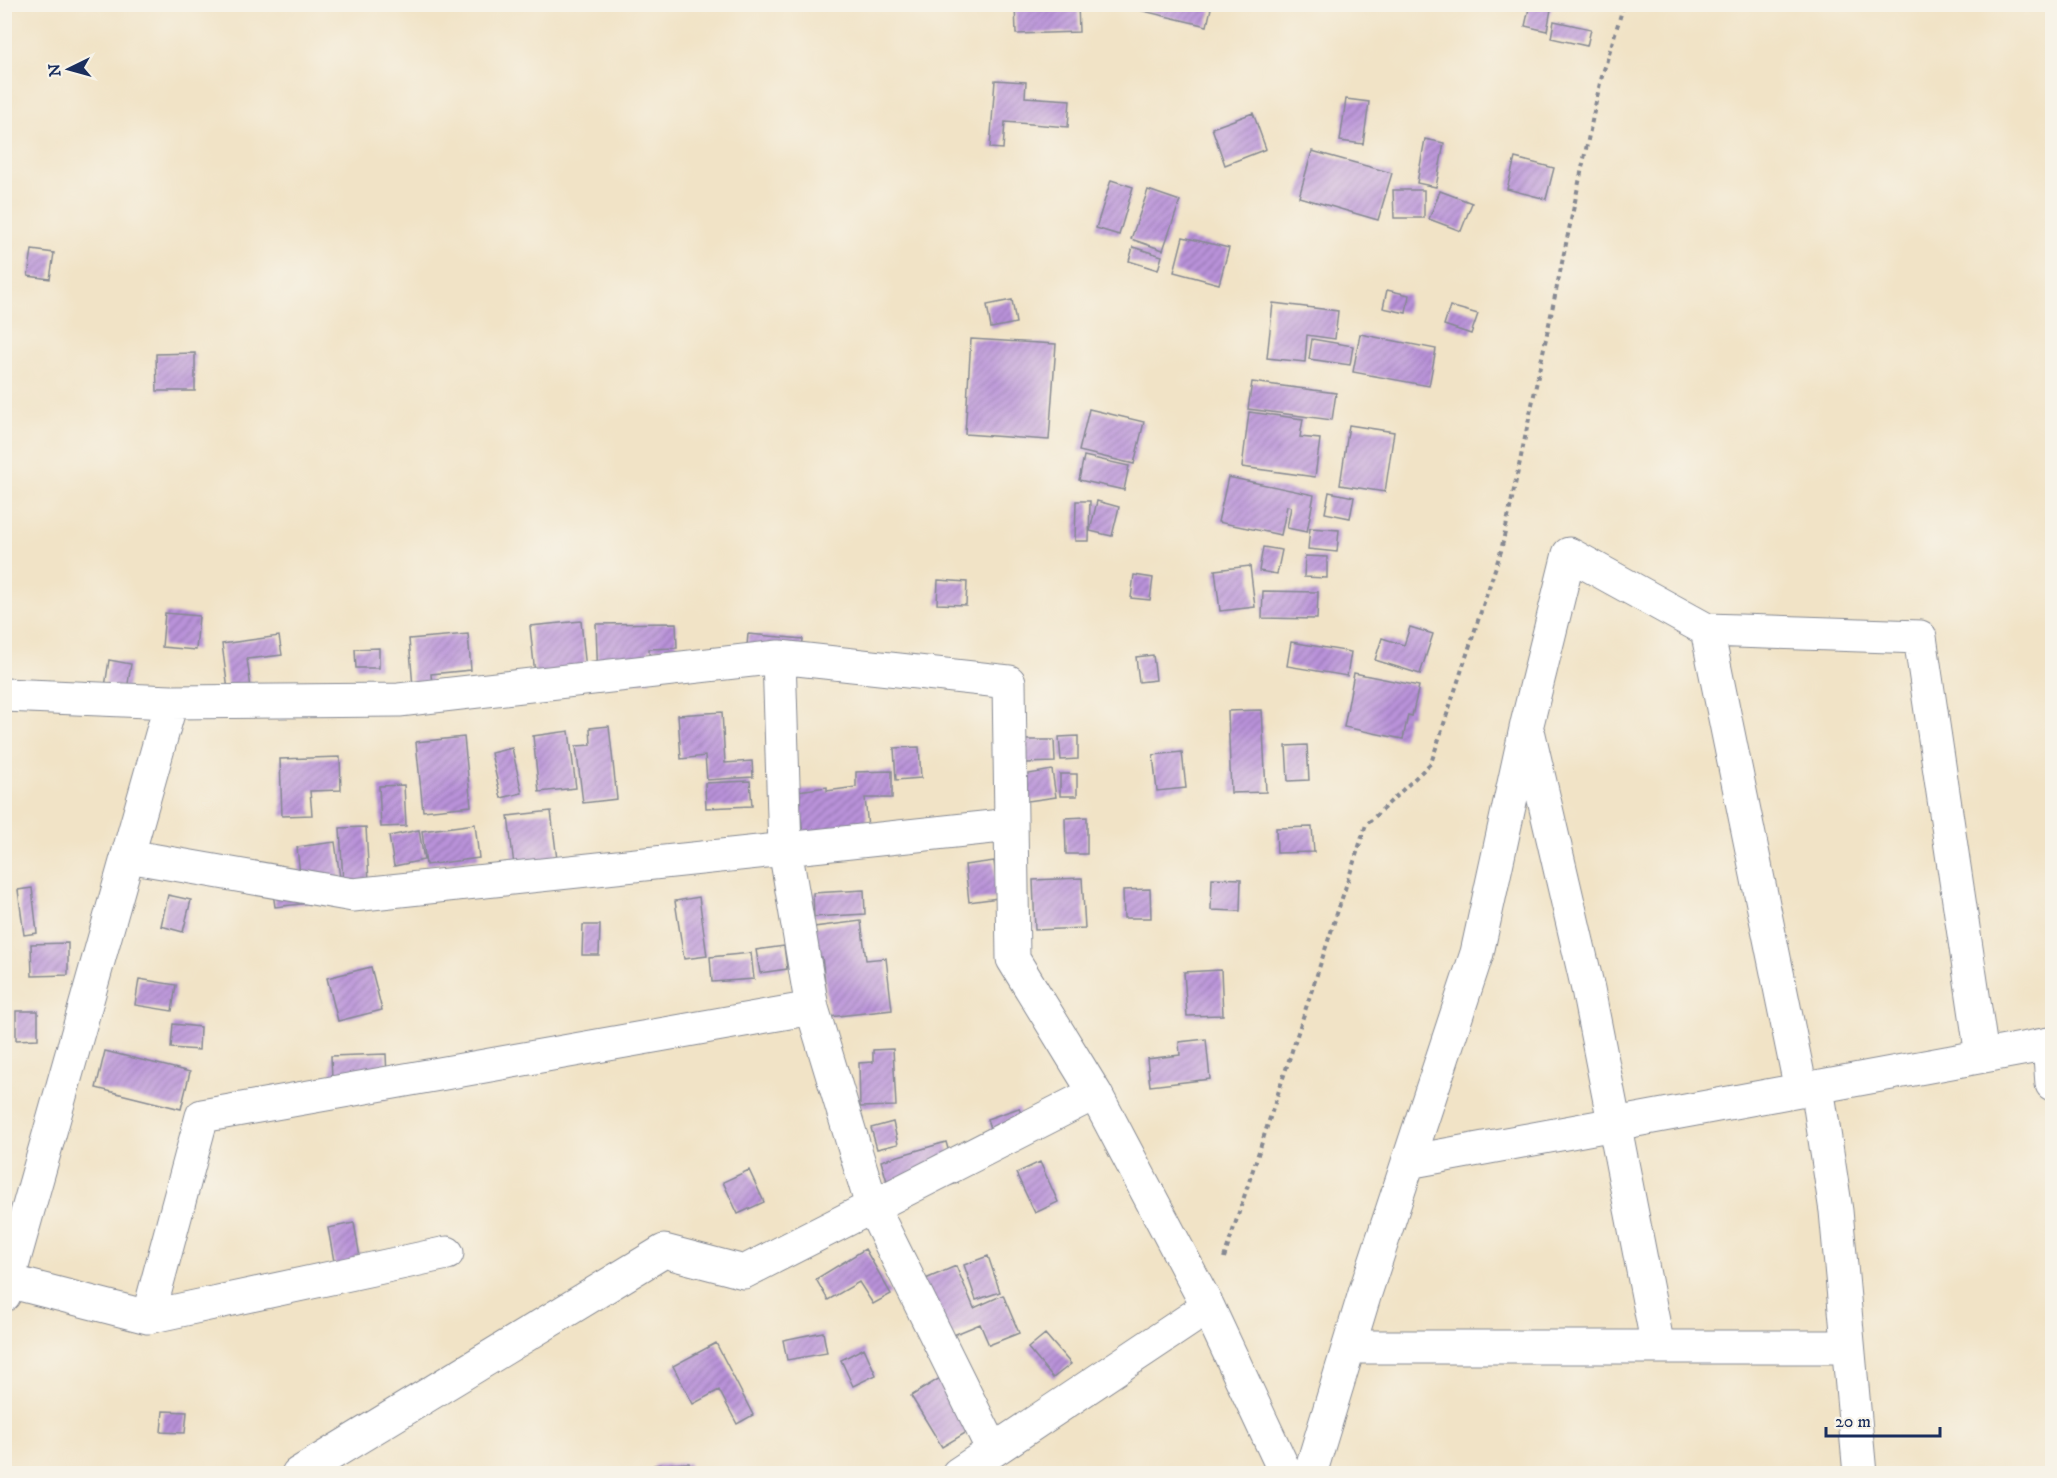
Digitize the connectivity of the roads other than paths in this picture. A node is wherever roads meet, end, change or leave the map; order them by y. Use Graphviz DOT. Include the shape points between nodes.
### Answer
graph roads {
  1 [pos="1707,630"];
  2 [pos="778,657"];
  3 [pos="4,695"];
  4 [pos="171,702"];
  5 [pos="1527,724"];
  6 [pos="1011,825"];
  7 [pos="785,849"];
  8 [pos="128,856"];
  9 [pos="812,1008"];
  10 [pos="1982,1056"];
  11 [pos="2052,1084"];
  12 [pos="1809,1088"];
  13 [pos="1095,1093"];
  14 [pos="1615,1124"];
  15 [pos="1408,1162"];
  16 [pos="872,1206"];
  17 [pos="447,1253"];
  18 [pos="6,1288"];
  19 [pos="1208,1307"];
  20 [pos="148,1317"];
  21 [pos="1349,1347"];
  22 [pos="1658,1347"];
  23 [pos="1848,1347"];
  24 [pos="993,1450"];
  25 [pos="298,1473"];
  26 [pos="958,1473"];
  27 [pos="1286,1473"];
  28 [pos="1310,1473"];
  29 [pos="1860,1473"];
  1 -- 5 [label="street" via="1569,554"];
  1 -- 10 [label="street" via="1920,637"];
  1 -- 12 [label="street"];
  2 -- 4 [label="street" via="399,700"];
  2 -- 6 [label="street" via="1008,682"];
  2 -- 7 [label="street"];
  3 -- 4 [label="street"];
  4 -- 8 [label="street"];
  5 -- 14 [label="street"];
  5 -- 15 [label="street" via="1477,953"];
  6 -- 7 [label="street"];
  6 -- 13 [label="street" via="1013,959"];
  7 -- 8 [label="street" via="352,895"];
  7 -- 9 [label="street"];
  8 -- 18 [label="street"];
  9 -- 16 [label="street"];
  9 -- 20 [label="street" via="202,1116"];
  10 -- 11 [label="street" via="2049,1044"];
  10 -- 12 [label="street"];
  12 -- 14 [label="street"];
  12 -- 23 [label="street" via="1836,1211"];
  13 -- 16 [label="street"];
  13 -- 19 [label="street"];
  14 -- 15 [label="street"];
  14 -- 22 [label="street"];
  15 -- 21 [label="street"];
  16 -- 24 [label="street"];
  16 -- 25 [label="street" via="744,1272 664,1251"];
  17 -- 20 [label="street"];
  18 -- 20 [label="street"];
  19 -- 24 [label="street"];
  19 -- 27 [label="street"];
  21 -- 22 [label="street"];
  21 -- 28 [label="street"];
  22 -- 23 [label="street"];
  23 -- 29 [label="street"];
  24 -- 26 [label="street"];
}
